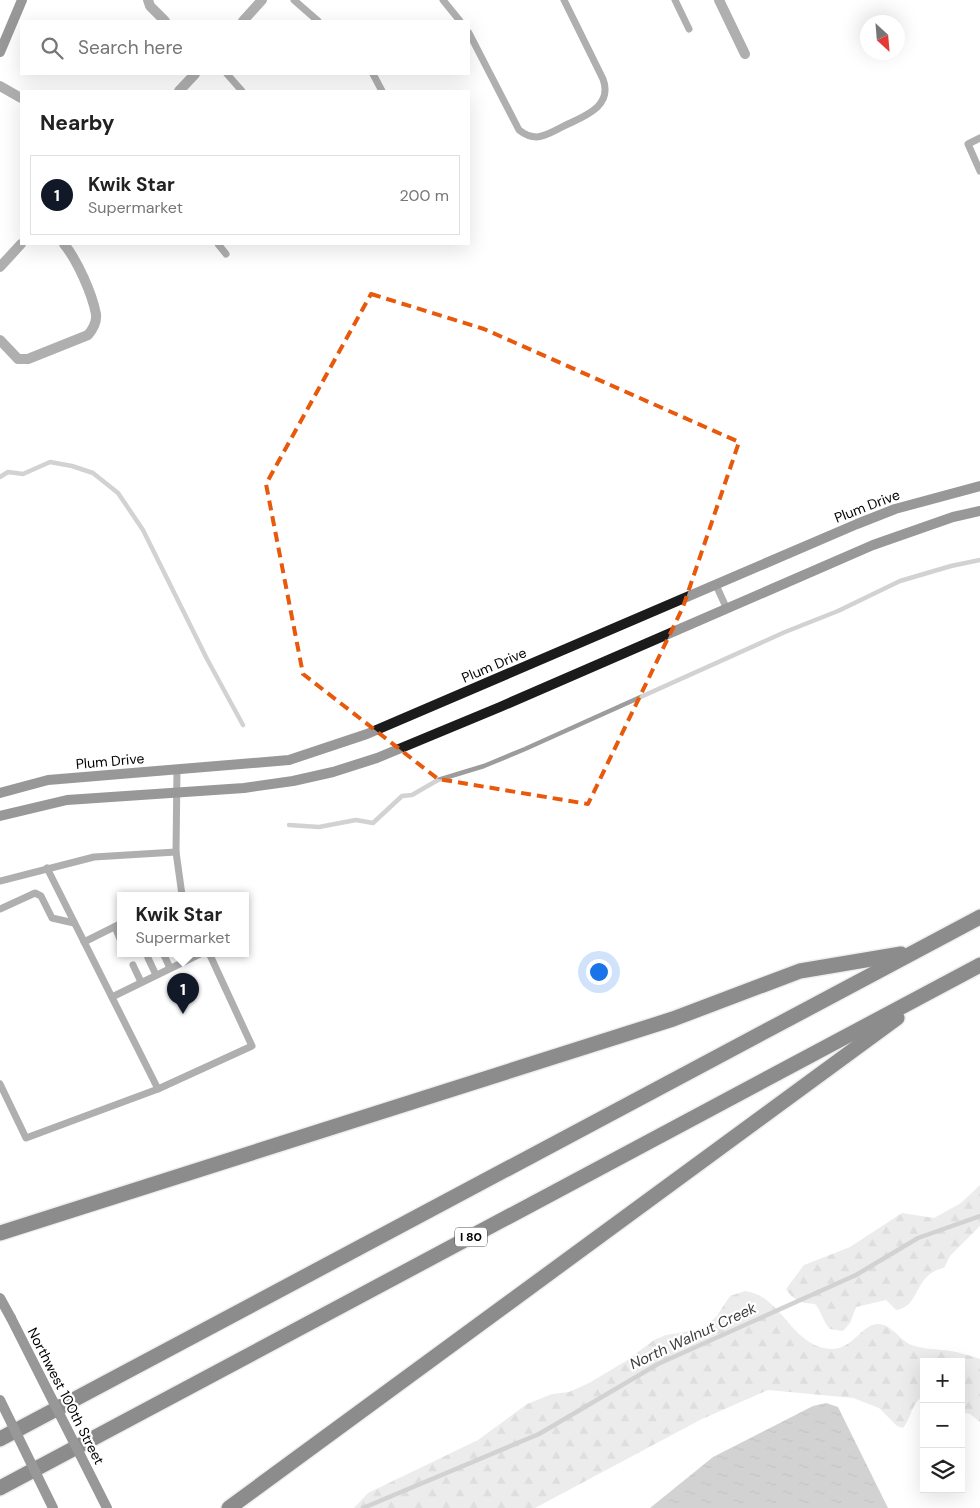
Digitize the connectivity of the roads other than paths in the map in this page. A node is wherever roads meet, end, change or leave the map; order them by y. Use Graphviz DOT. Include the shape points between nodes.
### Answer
graph roads {
  1 [pos="22,0"];
  2 [pos="148,0"];
  3 [pos="262,0"];
  4 [pos="294,0"];
  5 [pos="443,0"];
  6 [pos="564,0"];
  7 [pos="675,0"];
  8 [pos="719,0"];
  9 [pos="164,20"];
  10 [pos="244,20"];
  11 [pos="317,20"];
  12 [pos="459,20"];
  13 [pos="689,29"];
  14 [pos="470,36"];
  15 [pos="0,52"];
  16 [pos="746,54"];
  17 [pos="194,75"];
  18 [pos="228,75"];
  19 [pos="374,75"];
  20 [pos="0,86"];
  21 [pos="180,90"];
  22 [pos="241,90"];
  23 [pos="381,90"];
  24 [pos="20,97"];
  25 [pos="980,138"];
  26 [pos="980,171"];
  27 [pos="20,245"];
  28 [pos="65,245"];
  29 [pos="219,245"];
  30 [pos="226,254"];
  31 [pos="0,267"];
  32 [pos="0,340"];
  33 [pos="980,486"];
  34 [pos="980,511"];
  35 [pos="716,585"];
  36 [pos="726,607"];
  37 [pos="177,769"];
  38 [pos="0,793"];
  39 [pos="177,793"];
  40 [pos="0,816"];
  41 [pos="176,852"];
  42 [pos="47,868"];
  43 [pos="0,881"];
  44 [pos="181,892"];
  45 [pos="0,909"];
  46 [pos="980,917"];
  47 [pos="74,923"];
  48 [pos="117,926"];
  49 [pos="84,942"];
  50 [pos="915,952"];
  51 [pos="165,957"];
  52 [pos="182,957"];
  53 [pos="194,957"];
  54 [pos="212,957"];
  55 [pos="148,958"];
  56 [pos="184,962"];
  57 [pos="133,965"];
  58 [pos="980,965"];
  59 [pos="170,968"];
  60 [pos="156,975"];
  61 [pos="141,982"];
  62 [pos="941,986"];
  63 [pos="112,997"];
  64 [pos="0,1084"];
  65 [pos="158,1090"];
  66 [pos="0,1233"];
  67 [pos="0,1298"];
  68 [pos="0,1400"];
  69 [pos="0,1439"];
  70 [pos="0,1488"];
  71 [pos="53,1508"];
  72 [pos="107,1508"];
  73 [pos="229,1508"];
  1 -- 15 [label="street"];
  2 -- 9 [label="street"];
  3 -- 10 [label="street"];
  4 -- 11 [label="lane"];
  5 -- 12 [label="lane"];
  6 -- 14 [label="lane" via="603,79 605,92 603,101 591,113 547,134 537,137 518,130"];
  7 -- 13 [label="lane"];
  8 -- 16 [label="street"];
  17 -- 21 [label="street"];
  18 -- 22 [label="lane"];
  19 -- 23 [label="lane"];
  20 -- 24 [label="street"];
  25 -- 26 [label="lane" via="968,144"];
  27 -- 31 [label="street"];
  28 -- 32 [label="street" via="76,258 96,315 94,328 88,335 28,360 18,359"];
  29 -- 30 [label="lane"];
  33 -- 35 [label="street, Plum Drive" via="935,497 857,524"];
  34 -- 36 [label="street" via="953,516 913,530"];
  35 -- 36 [label="lane"];
  35 -- 37 [label="street, Plum Drive" via="328,748 289,760"];
  36 -- 39 [label="street" via="377,758 293,782"];
  37 -- 38 [label="street, Plum Drive" via="48,780"];
  37 -- 39 [label="lane"];
  39 -- 40 [label="street" via="67,800"];
  39 -- 41 [label="lane"];
  41 -- 42 [label="lane" via="94,857"];
  41 -- 44 [label="lane"];
  42 -- 43 [label="lane"];
  42 -- 47 [label="lane"];
  45 -- 47 [label="lane" via="35,893 41,896 52,918"];
  46 -- 50 [label="highway"];
  47 -- 49 [label="lane"];
  48 -- 49 [label="lane"];
  49 -- 63 [label="lane"];
  50 -- 66 [label="highway" via="800,971 673,1019"];
  50 -- 69 [label="highway"];
  51 -- 59 [label="lane"];
  52 -- 56 [label="lane"];
  53 -- 56 [label="lane"];
  54 -- 65 [label="lane" via="252,1046"];
  55 -- 60 [label="lane"];
  56 -- 59 [label="lane"];
  57 -- 61 [label="lane"];
  58 -- 62 [label="highway, I 80"];
  59 -- 60 [label="lane"];
  60 -- 61 [label="lane"];
  61 -- 63 [label="lane"];
  62 -- 70 [label="highway, I 80"];
  62 -- 73 [label="highway"];
  63 -- 65 [label="lane"];
  64 -- 65 [label="lane" via="26,1138"];
  67 -- 72 [label="street, Northwest 100th Street, bridge"];
  68 -- 71 [label="street, bridge"];
}
